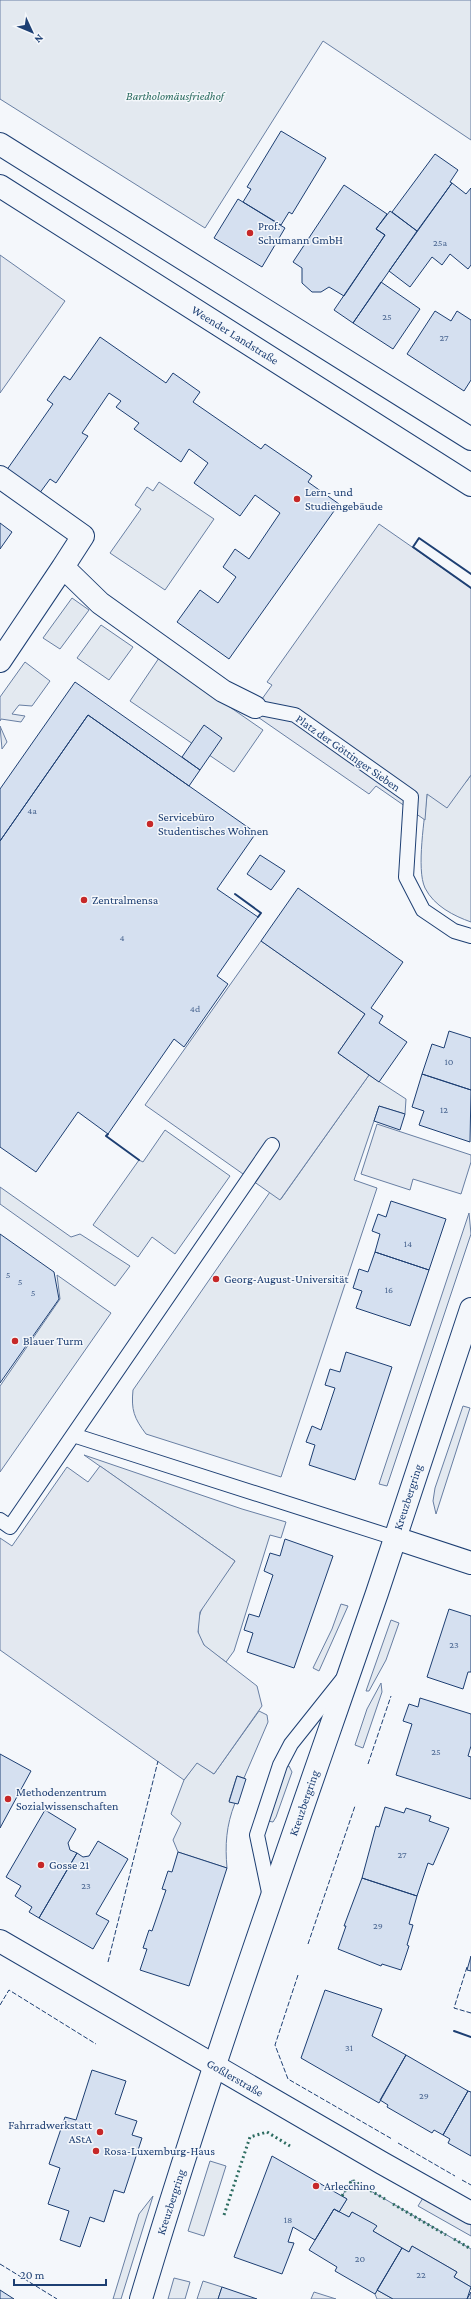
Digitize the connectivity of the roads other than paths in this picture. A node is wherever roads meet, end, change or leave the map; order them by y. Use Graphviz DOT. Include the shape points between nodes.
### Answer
graph roads {
  1 [pos="0,144"];
  2 [pos="0,186"];
  3 [pos="471,439"];
  4 [pos="0,477"];
  5 [pos="471,485"];
  6 [pos="63,567"];
  7 [pos="0,661"];
  8 [pos="255,706"];
  9 [pos="471,936"];
  10 [pos="272,1145"];
  11 [pos="471,1309"];
  12 [pos="73,1435"];
  13 [pos="0,1520"];
  14 [pos="395,1538"];
  15 [pos="471,1563"];
  16 [pos="348,1672"];
  17 [pos="271,1902"];
  18 [pos="0,1941"];
  19 [pos="215,2067"];
  20 [pos="471,2213"];
  21 [pos="141,2299"];
  1 -- 3 [label="street"];
  2 -- 5 [label="street, Weender Landstraße"];
  4 -- 6 [label="street" via="83,536"];
  6 -- 7 [label="street"];
  6 -- 8 [label="street, Platz der Göttinger Sieben" via="112,611 223,691"];
  8 -- 9 [label="lane, Platz der Göttinger Sieben" via="295,715 411,797 406,877 423,910 454,930"];
  10 -- 12 [label="lane"];
  11 -- 14 [label="street, Kreuzbergring"];
  12 -- 13 [label="lane" via="10,1527"];
  12 -- 14 [label="lane"];
  14 -- 15 [label="street"];
  14 -- 16 [label="street, Kreuzbergring"];
  16 -- 17 [label="street, Kreuzbergring"];
  16 -- 17 [label="lane" via="291,1744 280,1765 257,1835"];
  17 -- 19 [label="street, Kreuzbergring"];
  18 -- 19 [label="street, Goßlerstraße"];
  19 -- 20 [label="street, Goßlerstraße"];
  19 -- 21 [label="street, Kreuzbergring"];
}
